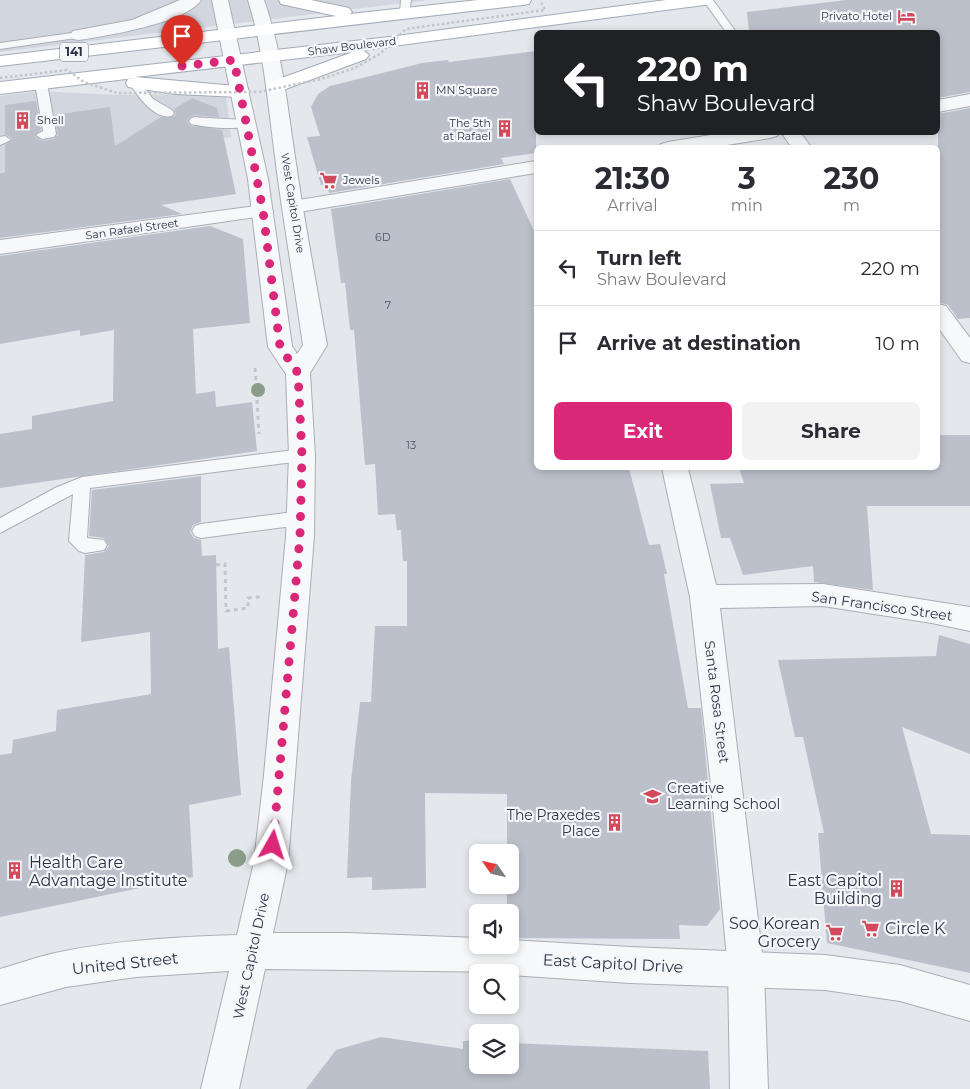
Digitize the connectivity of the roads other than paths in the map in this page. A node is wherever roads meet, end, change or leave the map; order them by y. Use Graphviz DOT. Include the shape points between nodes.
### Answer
graph roads {
  1 [pos="193,0"];
  2 [pos="220,0"];
  3 [pos="256,0"];
  4 [pos="287,0"];
  5 [pos="523,0"];
  6 [pos="704,0"];
  7 [pos="708,0"];
  8 [pos="471,3"];
  9 [pos="405,7"];
  10 [pos="382,16"];
  11 [pos="266,28"];
  12 [pos="730,30"];
  13 [pos="228,33"];
  14 [pos="78,35"];
  15 [pos="389,42"];
  16 [pos="148,43"];
  17 [pos="0,46"];
  18 [pos="272,56"];
  19 [pos="234,60"];
  20 [pos="0,62"];
  21 [pos="91,77"];
  22 [pos="135,82"];
  23 [pos="41,83"];
  24 [pos="275,87"];
  25 [pos="0,88"];
  26 [pos="240,91"];
  27 [pos="970,100"];
  28 [pos="940,106"];
  29 [pos="168,113"];
  30 [pos="195,121"];
  31 [pos="247,123"];
  32 [pos="42,135"];
  33 [pos="751,135"];
  34 [pos="687,145"];
  35 [pos="534,167"];
  36 [pos="293,207"];
  37 [pos="263,211"];
  38 [pos="0,247"];
  39 [pos="940,313"];
  40 [pos="970,355"];
  41 [pos="298,373"];
  42 [pos="302,455"];
  43 [pos="675,470"];
  44 [pos="82,483"];
  45 [pos="301,518"];
  46 [pos="0,526"];
  47 [pos="201,531"];
  48 [pos="98,545"];
  49 [pos="704,597"];
  50 [pos="970,619"];
  51 [pos="252,952"];
  52 [pos="746,969"];
  53 [pos="0,986"];
  54 [pos="970,1003"];
  55 [pos="220,1089"];
  56 [pos="748,1089"];
  1 -- 14 [label="street" via="139,24"];
  2 -- 13 [label="street"];
  3 -- 11 [label="street, West Capitol Drive"];
  4 -- 10 [label="main road"];
  5 -- 8 [label="main road, Shaw Boulevard / 141"];
  6 -- 15 [label="main road, Shaw Boulevard / 141"];
  7 -- 12 [label="lane"];
  8 -- 9 [label="main road, Shaw Boulevard / 141"];
  9 -- 10 [label="main road, Shaw Boulevard / 141"];
  10 -- 11 [label="main road, Shaw Boulevard / 141"];
  11 -- 13 [label="main road, Shaw Boulevard / 141"];
  11 -- 18 [label="street, West Capitol Drive"];
  13 -- 16 [label="main road, Shaw Boulevard / 141"];
  13 -- 19 [label="street"];
  14 -- 16 [label="main road"];
  14 -- 17 [label="lane"];
  15 -- 18 [label="main road, Shaw Boulevard / 141"];
  15 -- 24 [label="main road"];
  16 -- 20 [label="main road, Shaw Boulevard / 141"];
  18 -- 19 [label="main road, Shaw Boulevard / 141"];
  18 -- 24 [label="street, West Capitol Drive"];
  19 -- 21 [label="main road, Shaw Boulevard / 141"];
  19 -- 26 [label="street"];
  21 -- 22 [label="main road"];
  21 -- 23 [label="main road, Shaw Boulevard / 141"];
  22 -- 26 [label="main road"];
  22 -- 29 [label="lane" via="149,102"];
  23 -- 25 [label="main road, Shaw Boulevard / 141"];
  23 -- 32 [label="lane" via="50,134"];
  24 -- 36 [label="street, West Capitol Drive"];
  26 -- 31 [label="street"];
  27 -- 28 [label="street"];
  30 -- 31 [label="lane"];
  31 -- 37 [label="street"];
  33 -- 34 [label="street"];
  35 -- 36 [label="street"];
  36 -- 41 [label="street, West Capitol Drive" via="315,344"];
  37 -- 38 [label="street, San Rafael Street"];
  37 -- 41 [label="street" via="280,347"];
  39 -- 40 [label="street"];
  41 -- 42 [label="street, West Capitol Drive"];
  42 -- 44 [label="lane"];
  42 -- 45 [label="street, West Capitol Drive"];
  43 -- 49 [label="street, Santa Rosa Street"];
  44 -- 46 [label="lane"];
  44 -- 48 [label="lane" via="78,541 85,546"];
  45 -- 47 [label="lane"];
  45 -- 51 [label="street, West Capitol Drive" via="271,862"];
  49 -- 50 [label="street, San Francisco Street" via="822,595"];
  49 -- 52 [label="street, Santa Rosa Street"];
  51 -- 52 [label="street, East Capitol Drive" via="445,953"];
  51 -- 53 [label="street, United Street" via="65,969"];
  51 -- 55 [label="street, West Capitol Drive"];
  52 -- 54 [label="street, East Capitol Drive" via="811,971 890,981"];
  52 -- 56 [label="street, Santa Rosa Street"];
}
